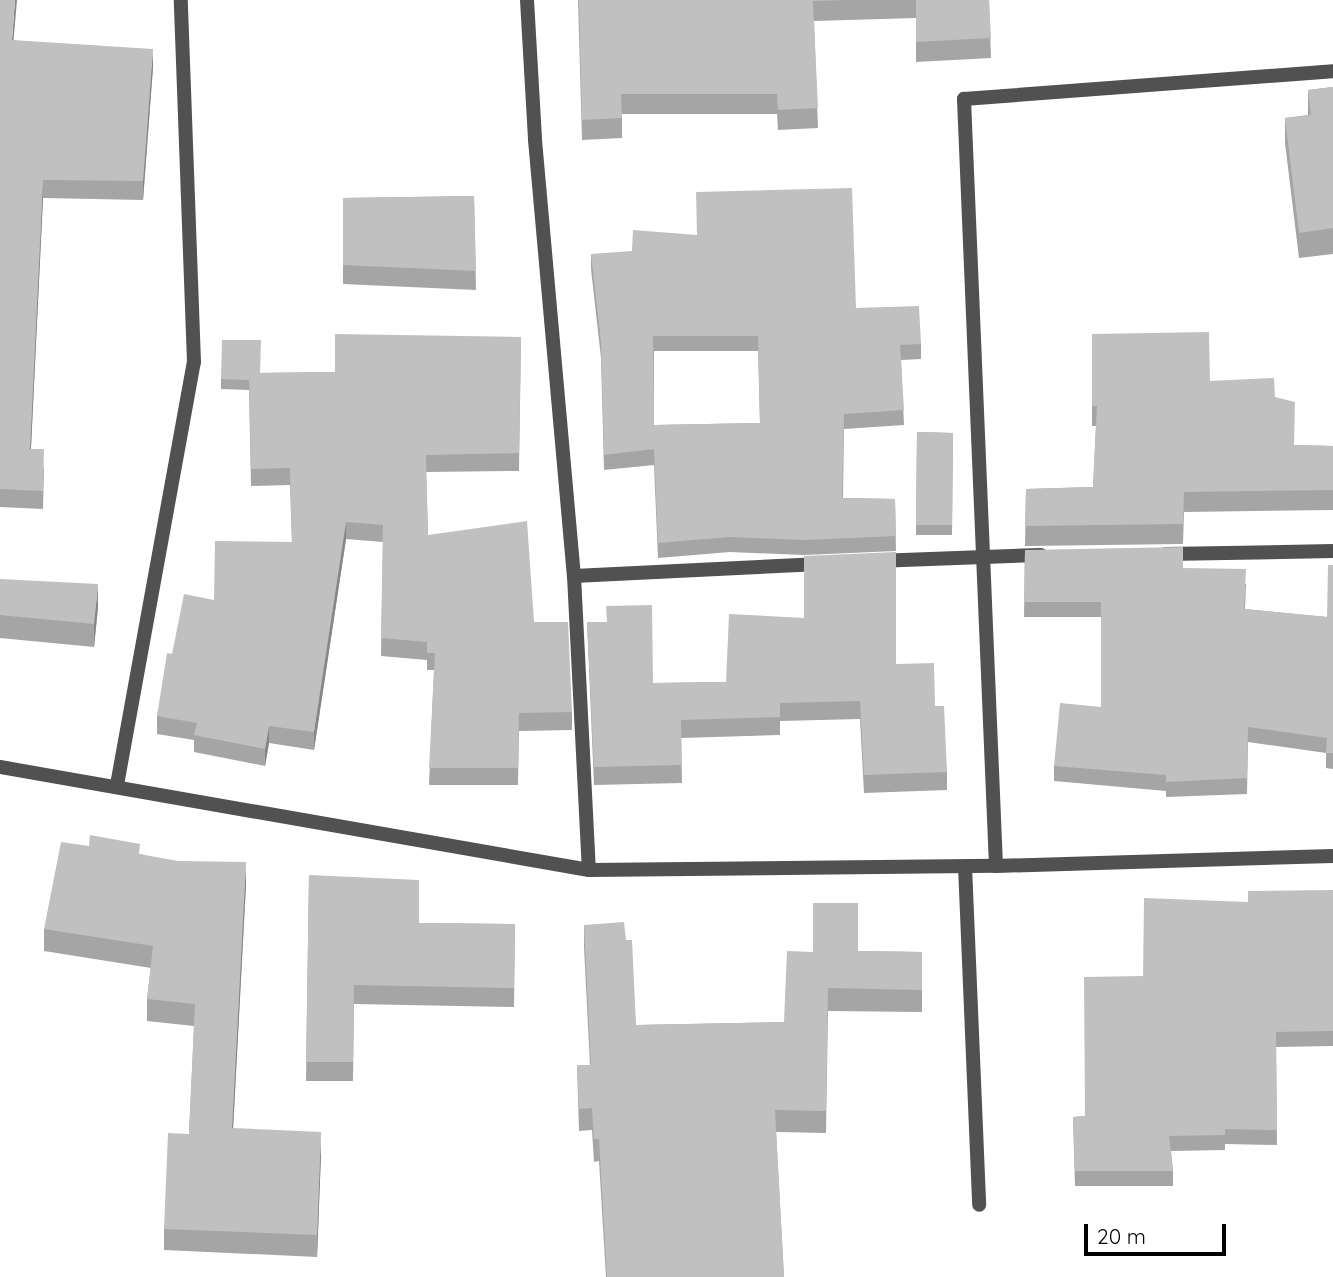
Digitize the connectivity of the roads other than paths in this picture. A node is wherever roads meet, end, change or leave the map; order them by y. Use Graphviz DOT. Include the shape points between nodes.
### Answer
graph roads {
  1 [pos="181,0"];
  2 [pos="527,0"];
  3 [pos="1333,71"];
  4 [pos="1333,551"];
  5 [pos="1153,554"];
  6 [pos="1056,555"];
  7 [pos="987,556"];
  8 [pos="863,562"];
  9 [pos="835,563"];
  10 [pos="574,576"];
  11 [pos="0,767"];
  12 [pos="117,785"];
  13 [pos="1333,856"];
  14 [pos="965,866"];
  15 [pos="996,866"];
  16 [pos="590,870"];
  17 [pos="979,1205"];
  1 -- 12 [label="street" via="194,362"];
  2 -- 10 [label="street"];
  3 -- 7 [label="street" via="964,99"];
  4 -- 5 [label="street"];
  6 -- 7 [label="street"];
  7 -- 8 [label="street"];
  7 -- 15 [label="street"];
  9 -- 10 [label="street"];
  10 -- 16 [label="street"];
  11 -- 12 [label="street"];
  12 -- 16 [label="street"];
  13 -- 15 [label="street"];
  14 -- 15 [label="street"];
  14 -- 16 [label="street"];
  14 -- 17 [label="street"];
}
